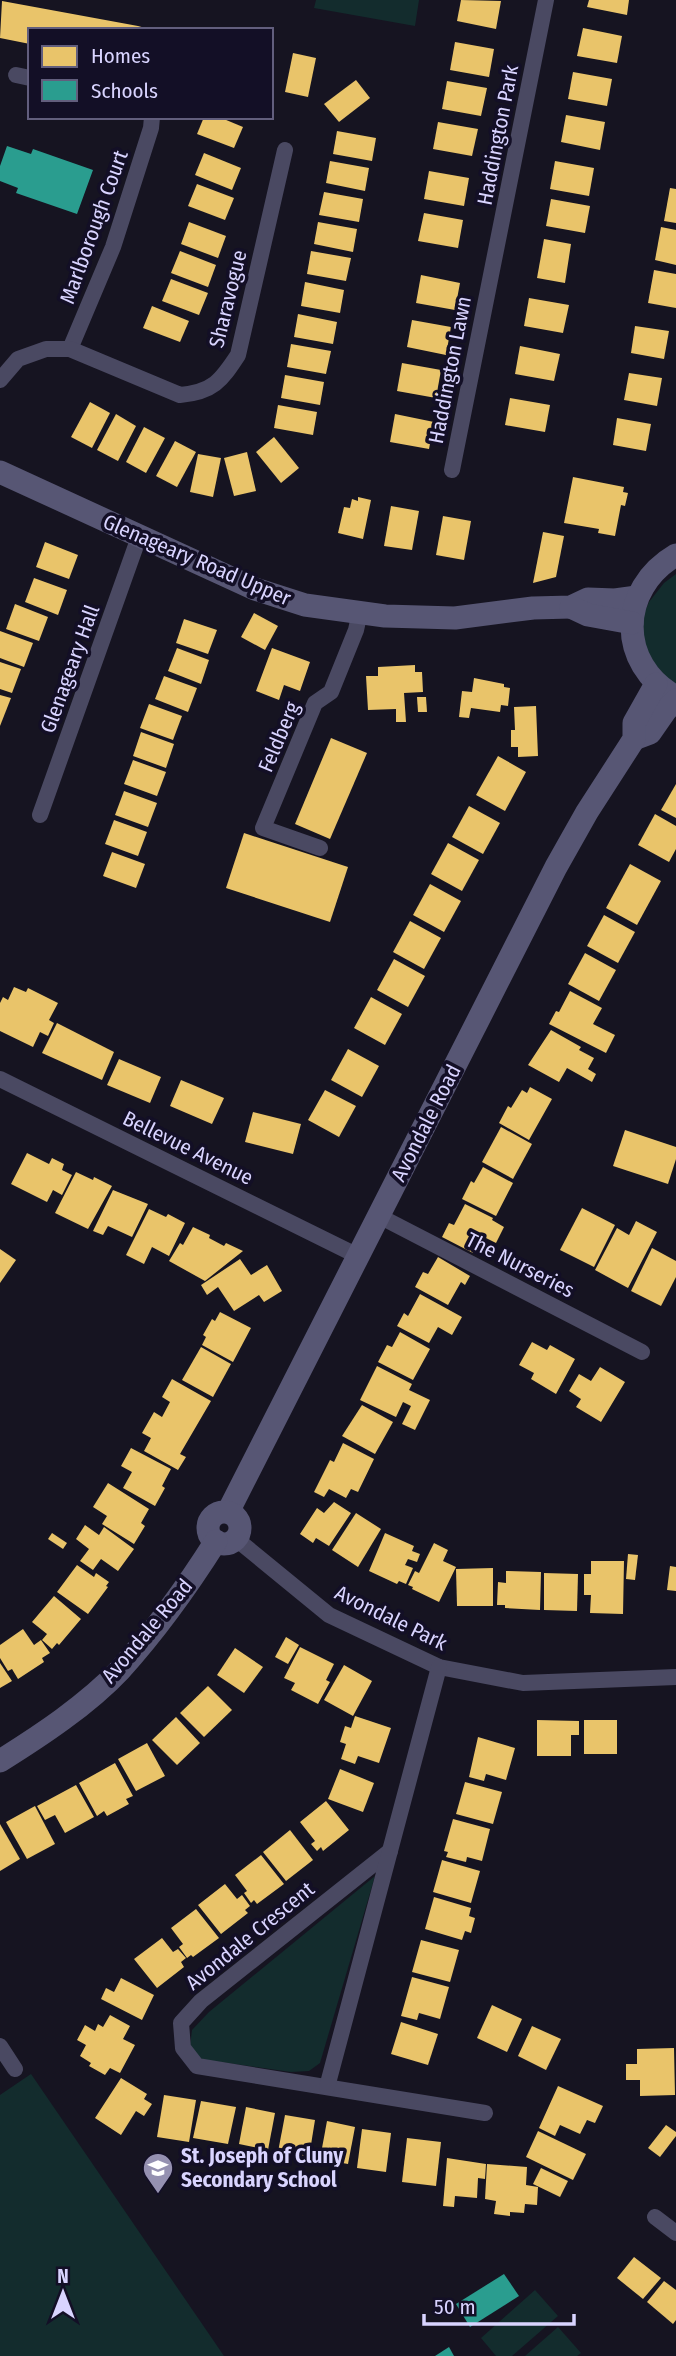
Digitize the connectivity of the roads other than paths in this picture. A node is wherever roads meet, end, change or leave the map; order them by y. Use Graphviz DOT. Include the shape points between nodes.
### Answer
graph roads {
  1 [pos="546,0"];
  2 [pos="152,119"];
  3 [pos="285,150"];
  4 [pos="490,277"];
  5 [pos="70,349"];
  6 [pos="0,380"];
  7 [pos="452,470"];
  8 [pos="0,472"];
  9 [pos="139,537"];
  10 [pos="676,555"];
  11 [pos="637,597"];
  12 [pos="571,607"];
  13 [pos="360,612"];
  14 [pos="632,623"];
  15 [pos="656,684"];
  16 [pos="676,699"];
  17 [pos="634,738"];
  18 [pos="40,815"];
  19 [pos="320,848"];
  20 [pos="1,1081"];
  21 [pos="379,1216"];
  22 [pos="358,1256"];
  23 [pos="642,1352"];
  24 [pos="224,1541"];
  25 [pos="439,1667"];
  26 [pos="676,1677"];
  27 [pos="0,1761"];
  28 [pos="390,1851"];
  29 [pos="0,2046"];
  30 [pos="15,2069"];
  31 [pos="327,2087"];
  32 [pos="485,2113"];
  33 [pos="655,2217"];
  34 [pos="676,2233"];
  1 -- 4 [label="street, Haddington Park"];
  2 -- 5 [label="street, Marlborough Court" via="113,247"];
  3 -- 5 [label="street, Sharavogue" via="238,355 221,382 197,394 180,395"];
  4 -- 7 [label="street, Haddington Lawn"];
  5 -- 6 [label="street, Sharavogue" via="46,349 18,359"];
  8 -- 9 [label="street, Glenageary Road Upper"];
  9 -- 13 [label="street, Glenageary Road Upper" via="305,606"];
  9 -- 18 [label="street, Glenageary Hall"];
  10 -- 11 [label="street" via="650,576"];
  11 -- 12 [label="street, Glenageary Road Upper" via="588,599"];
  11 -- 14 [label="street"];
  12 -- 13 [label="street, Glenageary Road Upper" via="455,618"];
  12 -- 14 [label="street, Glenageary Road Upper"];
  13 -- 19 [label="street, Feldberg" via="331,692 315,704 263,828"];
  14 -- 15 [label="street" via="636,654"];
  15 -- 16 [label="street"];
  15 -- 17 [label="street, Avondale Road" via="634,723"];
  16 -- 17 [label="street, Avondale Road" via="650,733"];
  17 -- 21 [label="street, Avondale Road" via="556,867"];
  20 -- 22 [label="street, Bellevue Avenue"];
  21 -- 22 [label="street, Avondale Road"];
  21 -- 23 [label="street, The Nurseries"];
  22 -- 24 [label="street, Avondale Road" via="228,1512 237,1518 240,1529"];
  24 -- 25 [label="street, Avondale Park" via="329,1615"];
  24 -- 27 [label="street, Avondale Road" via="118,1672"];
  25 -- 26 [label="street, Avondale Park" via="523,1683"];
  25 -- 28 [label="street"];
  28 -- 31 [label="street"];
  28 -- 31 [label="street, Avondale Crescent" via="201,2001 181,2024 183,2048 197,2066"];
  29 -- 30 [label="street"];
  31 -- 32 [label="street, Avondale Crescent"];
  33 -- 34 [label="street"];
}
